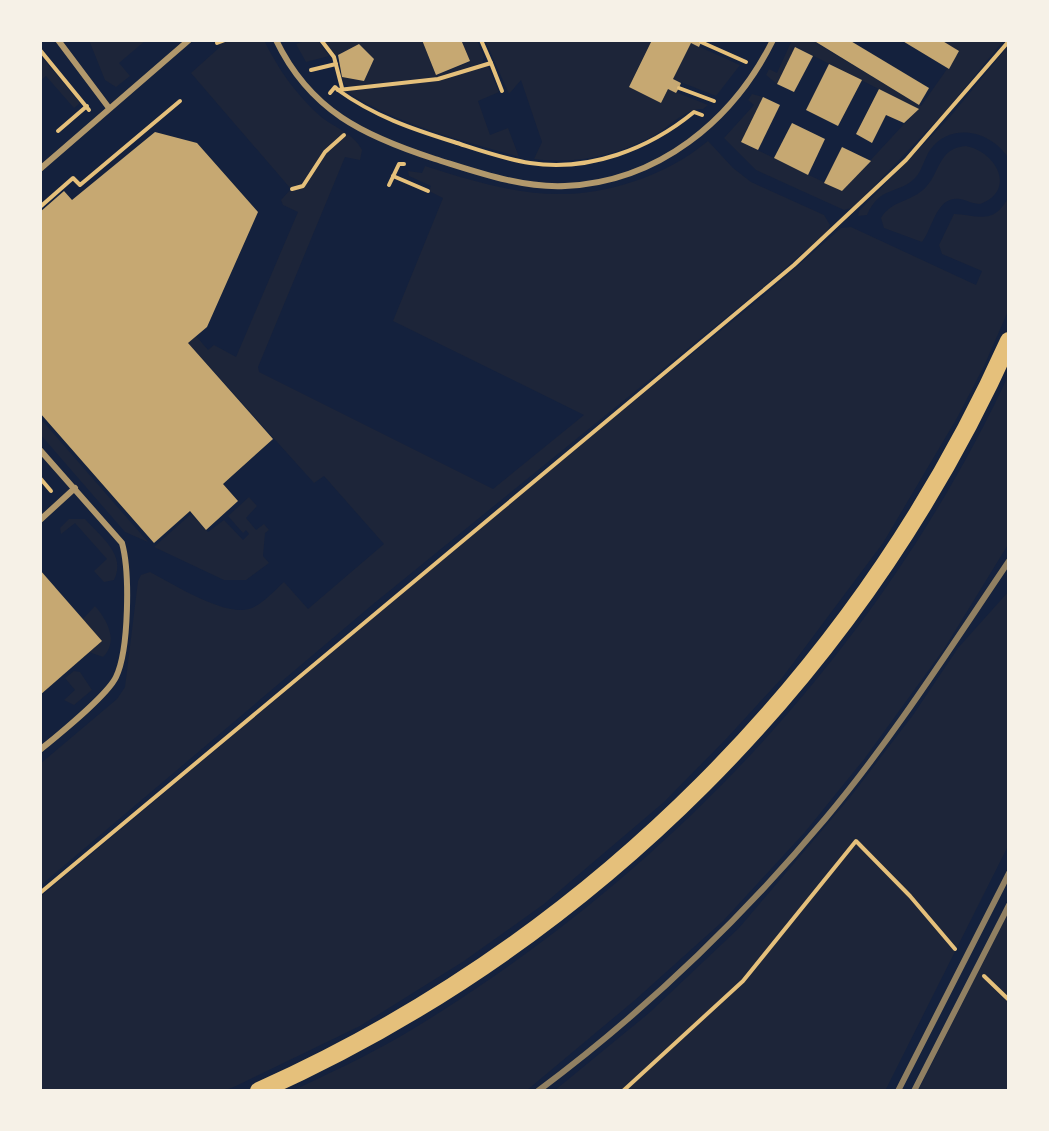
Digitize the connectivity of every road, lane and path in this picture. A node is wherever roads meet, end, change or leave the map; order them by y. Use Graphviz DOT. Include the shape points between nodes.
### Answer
graph roads {
  1 [pos="58,40"];
  2 [pos="189,40"];
  3 [pos="276,40"];
  4 [pos="321,40"];
  5 [pos="481,40"];
  6 [pos="773,40"];
  7 [pos="1009,41"];
  8 [pos="701,42"];
  9 [pos="40,50"];
  10 [pos="751,54"];
  11 [pos="746,62"];
  12 [pos="491,63"];
  13 [pos="336,64"];
  14 [pos="738,73"];
  15 [pos="313,78"];
  16 [pos="679,88"];
  17 [pos="340,89"];
  18 [pos="502,91"];
  19 [pos="722,93"];
  20 [pos="329,94"];
  21 [pos="180,101"];
  22 [pos="714,102"];
  23 [pos="87,106"];
  24 [pos="109,108"];
  25 [pos="94,120"];
  26 [pos="58,131"];
  27 [pos="345,133"];
  28 [pos="40,169"];
  29 [pos="393,176"];
  30 [pos="292,189"];
  31 [pos="428,191"];
  32 [pos="41,203"];
  33 [pos="1009,341"];
  34 [pos="40,450"];
  35 [pos="75,488"];
  36 [pos="40,520"];
  37 [pos="40,750"];
  38 [pos="40,893"];
  39 [pos="955,949"];
  40 [pos="984,976"];
  41 [pos="1009,1000"];
  42 [pos="259,1091"];
  43 [pos="623,1091"];
  1 -- 24 [label="lane"];
  2 -- 24 [label="lane"];
  3 -- 6 [label="lane" via="297,76 344,122 492,176 565,186 634,171 688,144 751,81"];
  4 -- 13 [label="path"];
  5 -- 12 [label="path"];
  7 -- 38 [label="path" via="906,160 794,265"];
  8 -- 11 [label="path"];
  9 -- 23 [label="path"];
  10 -- 11 [label="path"];
  11 -- 14 [label="path"];
  12 -- 17 [label="path" via="438,79"];
  12 -- 18 [label="path"];
  13 -- 15 [label="path" via="308,71"];
  13 -- 17 [label="path"];
  16 -- 22 [label="path"];
  17 -- 20 [label="path"];
  17 -- 22 [label="path" via="357,104 403,127 505,157 556,165 627,152 694,112 702,115"];
  19 -- 22 [label="path"];
  21 -- 32 [label="path" via="80,185 73,178"];
  23 -- 25 [label="path"];
  23 -- 26 [label="path"];
  24 -- 25 [label="lane"];
  25 -- 28 [label="lane"];
  27 -- 30 [label="path" via="303,186"];
  29 -- 31 [label="path"];
  33 -- 42 [label="main road" via="953,453 874,580 779,703 683,805 586,890 477,971 353,1045"];
  34 -- 35 [label="lane"];
  35 -- 36 [label="lane"];
  35 -- 37 [label="lane" via="122,543 129,589 122,654 116,678"];
  39 -- 43 [label="path" via="856,841 743,981"];
  40 -- 41 [label="path"];
}
